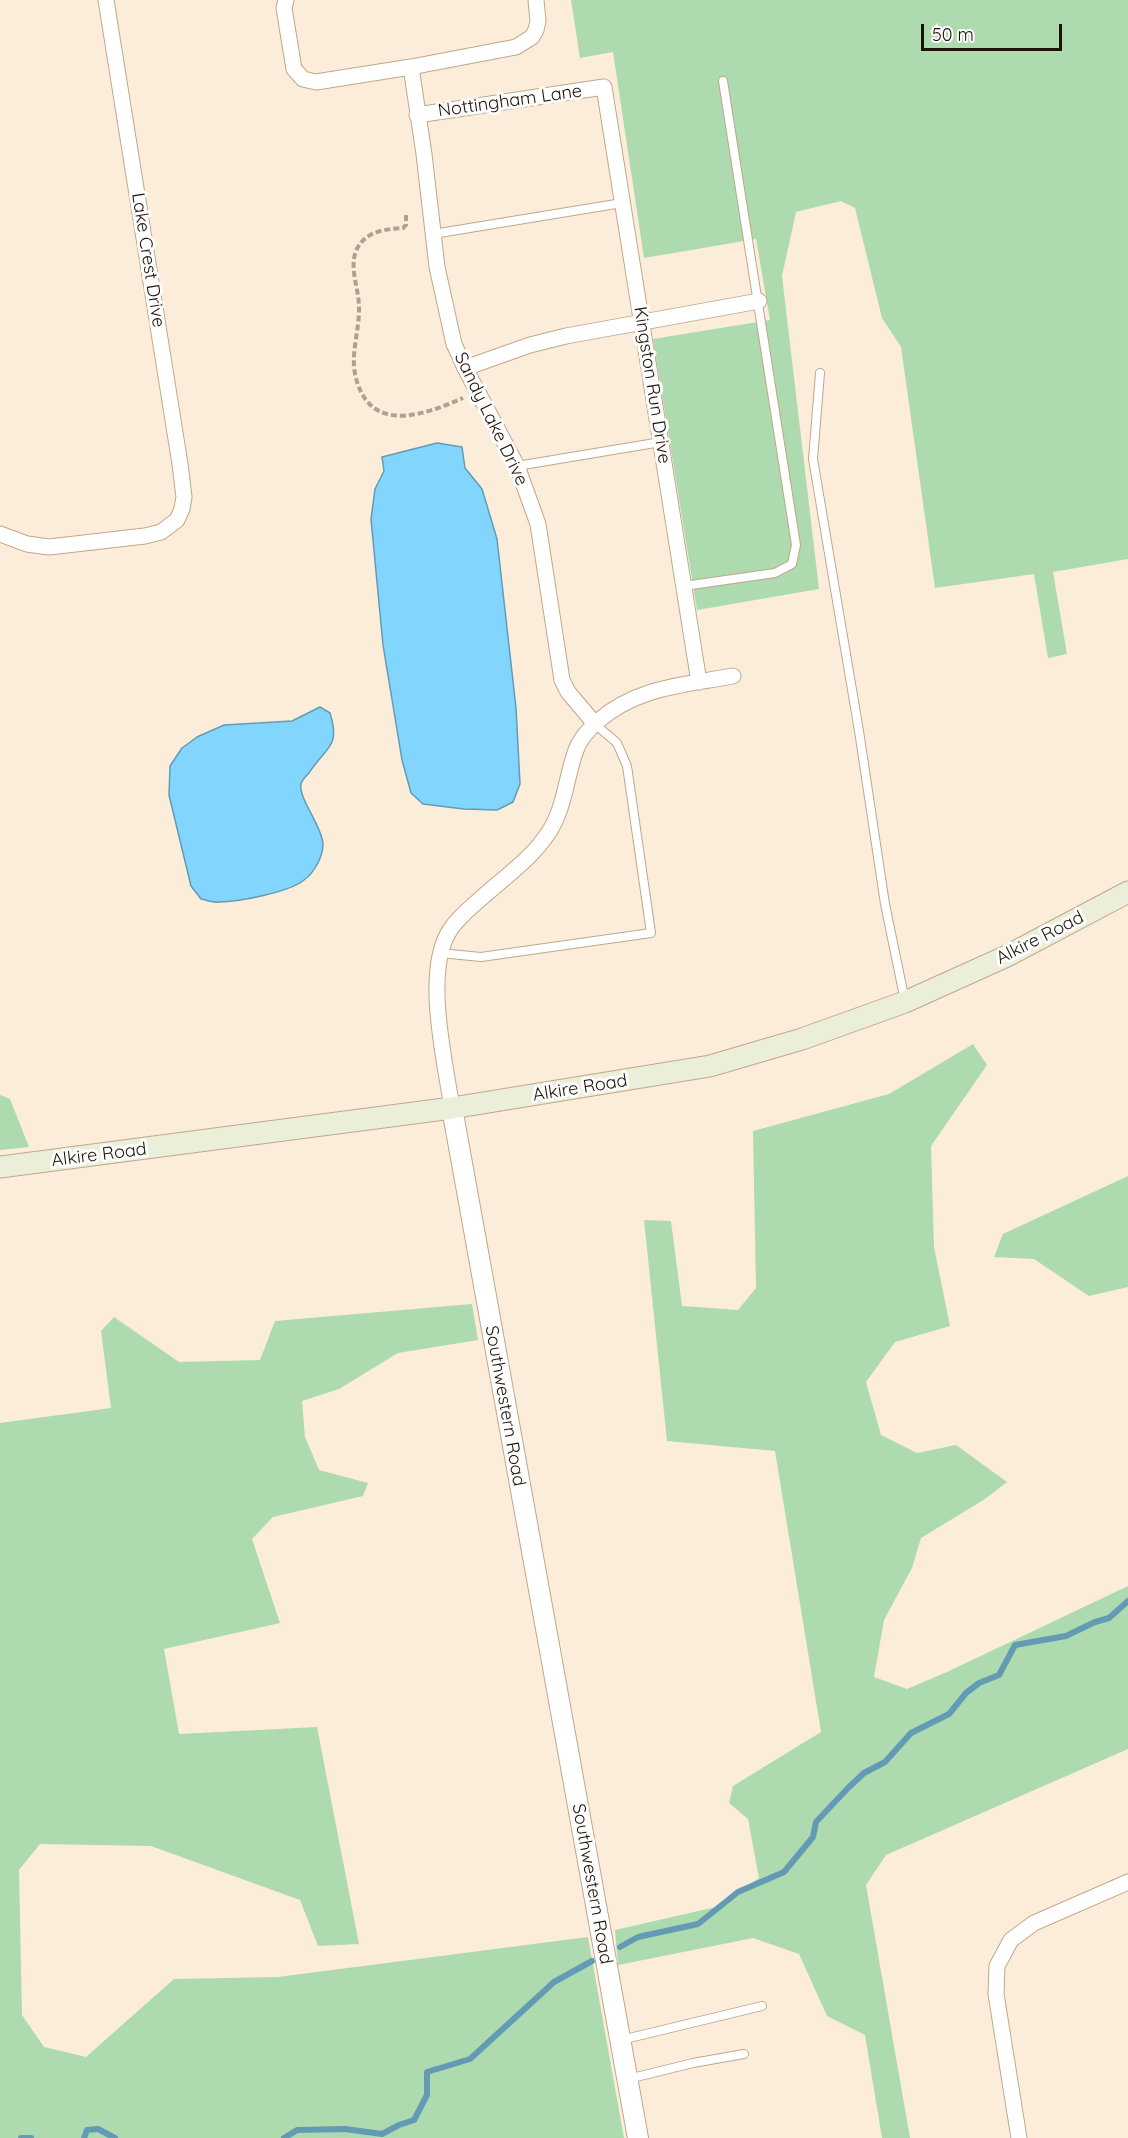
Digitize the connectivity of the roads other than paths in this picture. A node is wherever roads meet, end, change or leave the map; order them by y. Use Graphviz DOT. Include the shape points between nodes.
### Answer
graph roads {
  1 [pos="106,0"];
  2 [pos="286,0"];
  3 [pos="536,0"];
  4 [pos="411,67"];
  5 [pos="723,81"];
  6 [pos="604,87"];
  7 [pos="417,115"];
  8 [pos="622,203"];
  9 [pos="433,234"];
  10 [pos="759,301"];
  11 [pos="642,322"];
  12 [pos="465,368"];
  13 [pos="820,373"];
  14 [pos="661,442"];
  15 [pos="517,466"];
  16 [pos="0,534"];
  17 [pos="684,586"];
  18 [pos="733,676"];
  19 [pos="699,682"];
  20 [pos="595,724"];
  21 [pos="1128,892"];
  22 [pos="440,953"];
  23 [pos="905,1002"];
  24 [pos="452,1108"];
  25 [pos="0,1167"];
  26 [pos="1128,1882"];
  27 [pos="762,2006"];
  28 [pos="620,2040"];
  29 [pos="744,2054"];
  30 [pos="627,2079"];
  31 [pos="638,2138"];
  32 [pos="1019,2138"];
  1 -- 16 [label="street, Lake Crest Drive" via="180,464 182,509 177,520 161,532 145,536 49,547"];
  2 -- 4 [label="street" via="294,69 303,79 316,82"];
  3 -- 4 [label="street" via="537,30 516,48"];
  4 -- 7 [label="street, Sandy Lake Drive"];
  5 -- 10 [label="lane"];
  6 -- 7 [label="street, Nottingham Lane"];
  6 -- 8 [label="street, Kingston Run Drive"];
  7 -- 9 [label="street, Sandy Lake Drive"];
  8 -- 9 [label="lane"];
  8 -- 11 [label="street, Kingston Run Drive"];
  9 -- 12 [label="street, Sandy Lake Drive" via="454,344"];
  10 -- 11 [label="street"];
  10 -- 17 [label="lane" via="796,545 792,564 775,573"];
  11 -- 12 [label="street" via="539,342"];
  11 -- 14 [label="street, Kingston Run Drive"];
  12 -- 15 [label="street, Sandy Lake Drive"];
  13 -- 23 [label="lane" via="813,459 885,904"];
  14 -- 15 [label="lane"];
  14 -- 17 [label="street, Kingston Run Drive"];
  15 -- 20 [label="street, Sandy Lake Drive" via="538,524 562,680"];
  17 -- 19 [label="street, Kingston Run Drive"];
  18 -- 19 [label="street, Southwestern Road"];
  19 -- 20 [label="street, Southwestern Road" via="634,697"];
  20 -- 22 [label="street, Southwestern Road" via="576,749 560,809 550,830 537,849 464,914 450,930"];
  20 -- 22 [label="lane" via="616,743 627,766 651,933 481,957"];
  21 -- 23 [label="main road, Alkire Road" via="1007,956"];
  22 -- 24 [label="street, Southwestern Road" via="435,981"];
  23 -- 24 [label="main road, Alkire Road" via="802,1040 710,1066"];
  24 -- 25 [label="main road, Alkire Road"];
  24 -- 28 [label="street, Southwestern Road"];
  26 -- 32 [label="street" via="1034,1923 1011,1940 997,1966 996,1994"];
  27 -- 28 [label="lane"];
  28 -- 30 [label="street, Southwestern Road"];
  29 -- 30 [label="lane"];
  30 -- 31 [label="street, Southwestern Road"];
}
